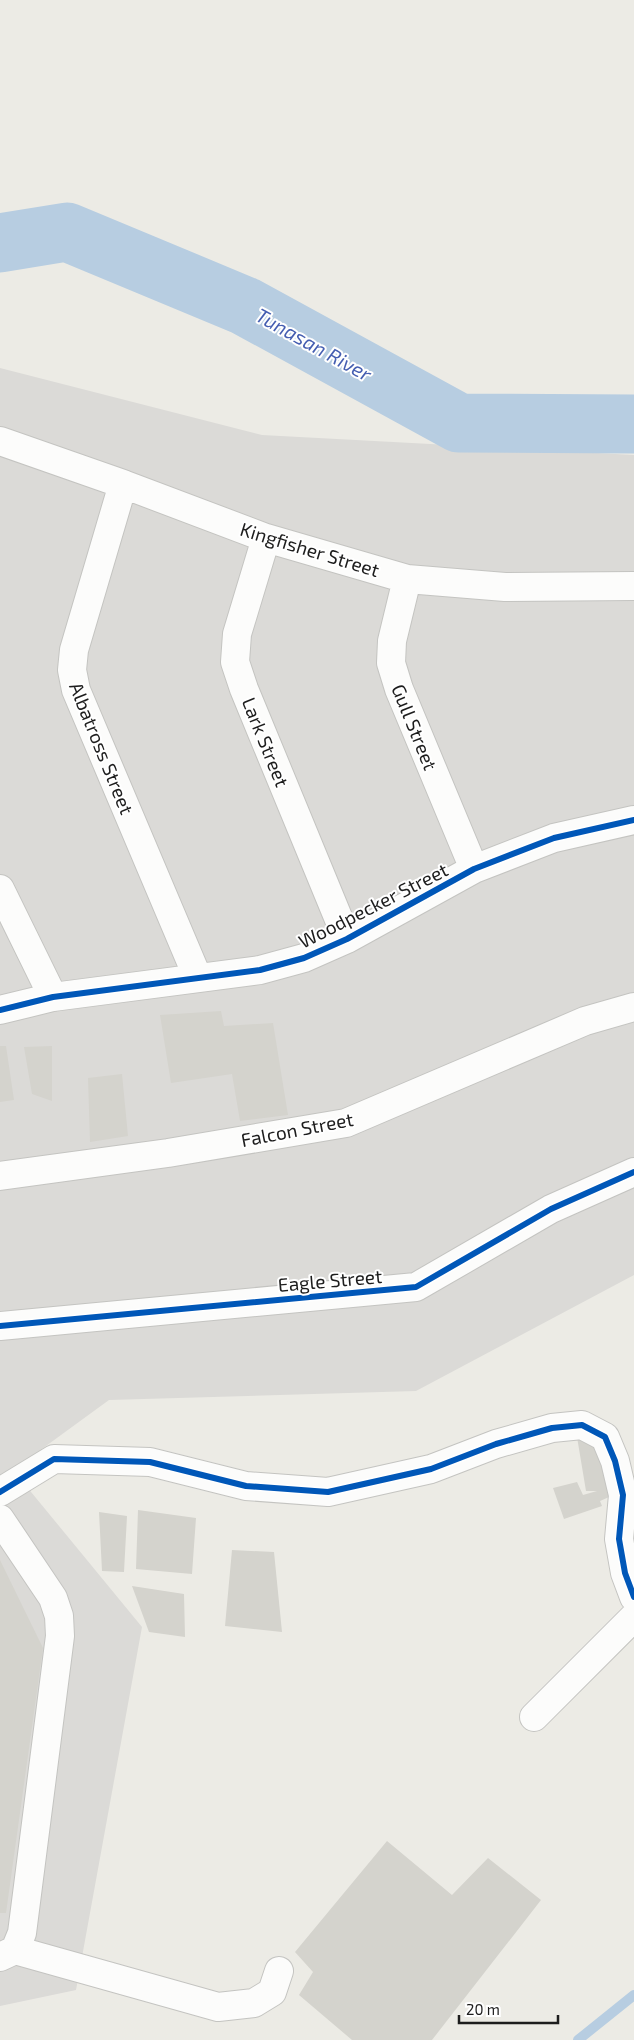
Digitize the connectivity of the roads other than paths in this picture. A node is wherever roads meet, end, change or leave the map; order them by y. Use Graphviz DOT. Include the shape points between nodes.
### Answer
graph roads {
  1 [pos="0,441"];
  2 [pos="123,484"];
  3 [pos="266,538"];
  4 [pos="407,579"];
  5 [pos="634,586"];
  6 [pos="634,820"];
  7 [pos="474,869"];
  8 [pos="0,889"];
  9 [pos="347,939"];
  10 [pos="196,976"];
  11 [pos="53,997"];
  12 [pos="634,1007"];
  13 [pos="0,1010"];
  14 [pos="634,1172"];
  15 [pos="0,1176"];
  16 [pos="0,1326"];
  17 [pos="0,1492"];
  18 [pos="0,1518"];
  19 [pos="634,1597"];
  20 [pos="634,1617"];
  21 [pos="534,1717"];
  22 [pos="7,1954"];
  23 [pos="279,1971"];
  1 -- 2 [label="street, Kingfisher Street"];
  2 -- 3 [label="street, Kingfisher Street"];
  2 -- 10 [label="street, Albatross Street" via="74,650 72,670 76,690"];
  3 -- 4 [label="street, Kingfisher Street"];
  3 -- 9 [label="street, Lark Street" via="237,634 235,662"];
  4 -- 5 [label="street, Kingfisher Street" via="505,587"];
  4 -- 7 [label="street, Gull Street" via="392,641 391,663 398,690"];
  6 -- 7 [label="street, Woodpecker Street" via="554,838"];
  7 -- 9 [label="street, Woodpecker Street"];
  8 -- 11 [label="street"];
  9 -- 10 [label="street, Woodpecker Street" via="304,958 260,970"];
  10 -- 11 [label="street, Woodpecker Street"];
  11 -- 13 [label="street, Woodpecker Street"];
  12 -- 15 [label="street, Falcon Street" via="586,1021 346,1123 168,1153"];
  14 -- 16 [label="street, Eagle Street" via="551,1209 416,1287"];
  17 -- 19 [label="street" via="54,1459 150,1462 246,1486 328,1492 431,1469 496,1444 552,1428 582,1426 604,1437 615,1461 623,1495 619,1539 625,1573"];
  18 -- 22 [label="street" via="53,1598 59,1616 60,1636 22,1933"];
  20 -- 21 [label="street"];
  22 -- 23 [label="street" via="218,2006 254,2003 272,1992"];
}
